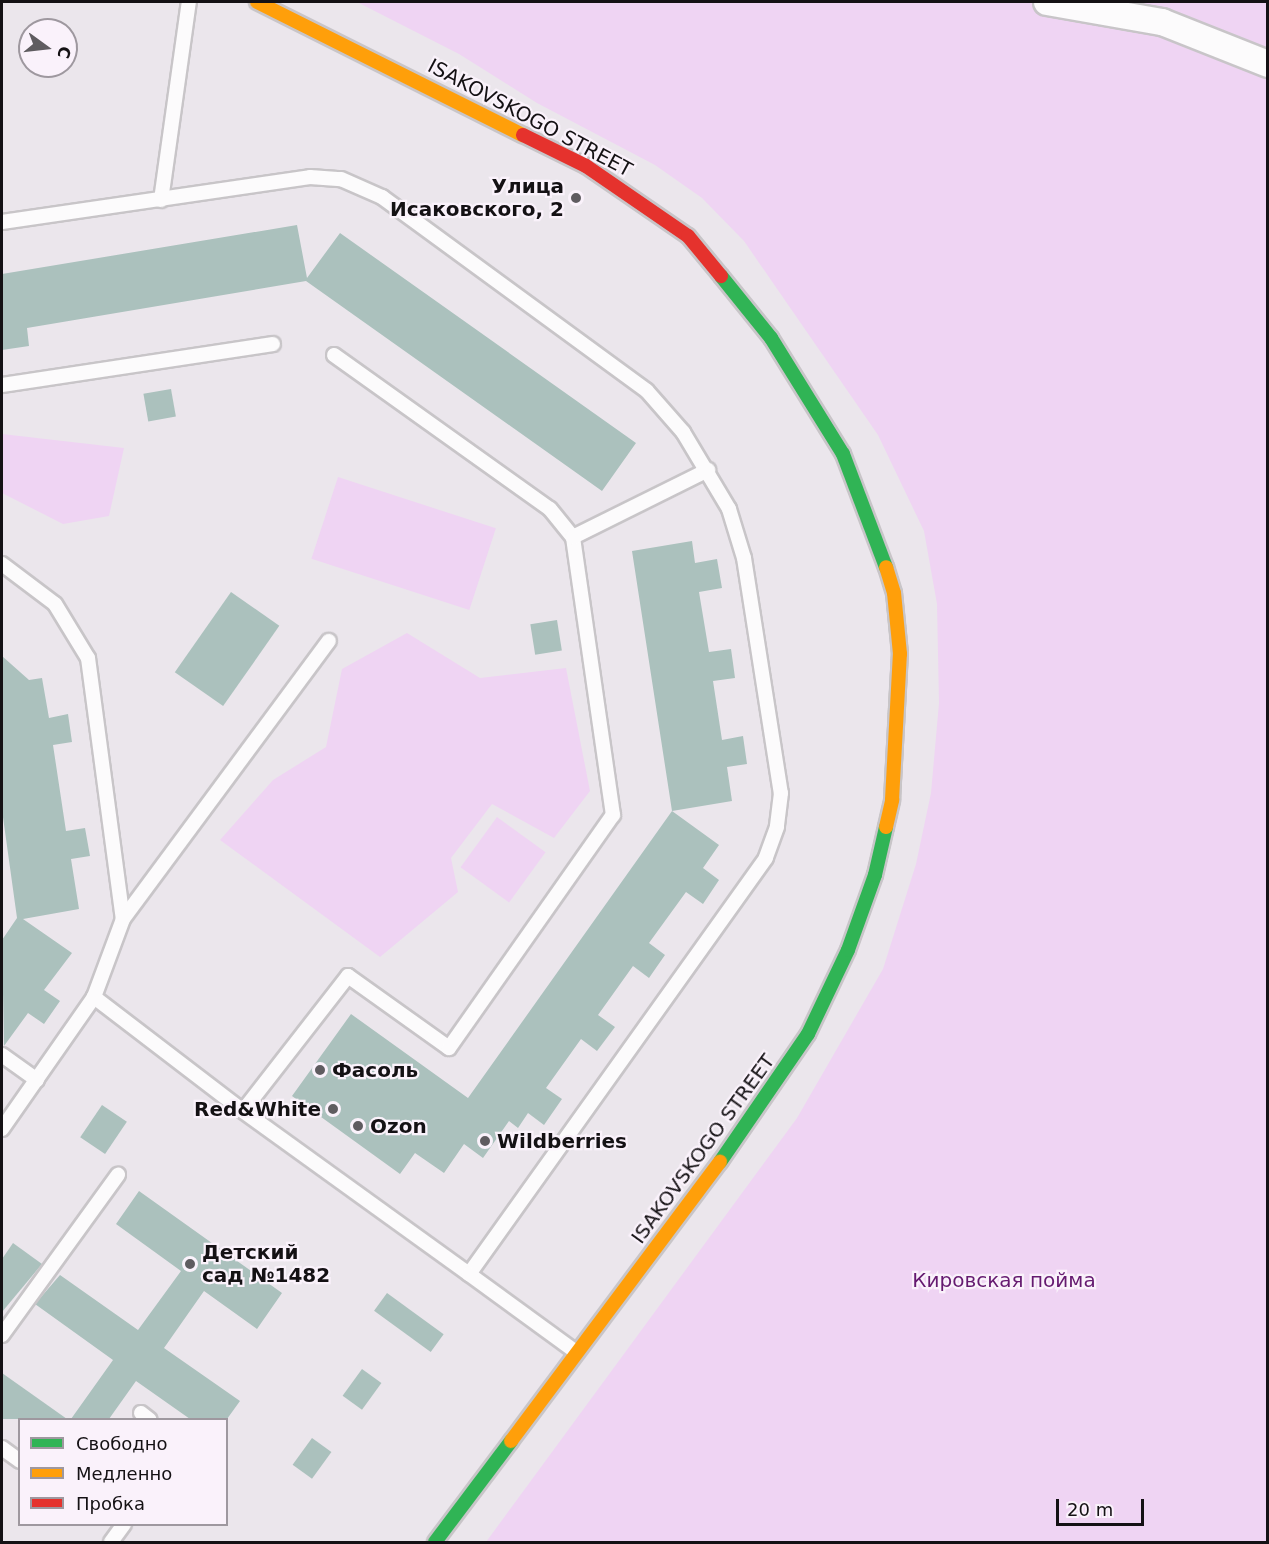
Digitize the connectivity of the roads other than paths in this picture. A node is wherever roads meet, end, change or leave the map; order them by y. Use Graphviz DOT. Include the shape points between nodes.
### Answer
graph roads {
  1 [pos="189,2"];
  2 [pos="257,2"];
  3 [pos="1047,2"];
  4 [pos="1268,64"];
  5 [pos="161,200"];
  6 [pos="2,222"];
  7 [pos="273,344"];
  8 [pos="334,355"];
  9 [pos="2,385"];
  10 [pos="708,470"];
  11 [pos="573,537"];
  12 [pos="2,564"];
  13 [pos="329,642"];
  14 [pos="123,919"];
  15 [pos="94,997"];
  16 [pos="2,1055"];
  17 [pos="37,1080"];
  18 [pos="243,1111"];
  19 [pos="2,1130"];
  20 [pos="118,1175"];
  21 [pos="470,1274"];
  22 [pos="2,1335"];
  23 [pos="576,1352"];
  24 [pos="2,1448"];
  25 [pos="18,1460"];
  26 [pos="435,1542"];
  1 -- 5 [label="lane"];
  2 -- 23 [label="street, ISAKOVSKOGO STREET" via="586,166 688,236 771,338 843,454 871,519 894,593 900,654 892,800 875,875 848,950 808,1034 767,1100"];
  3 -- 4 [label="street" via="1162,22"];
  5 -- 6 [label="lane"];
  5 -- 10 [label="lane" via="310,177 341,179 382,197 647,391"];
  7 -- 9 [label="lane"];
  8 -- 11 [label="lane" via="550,509"];
  10 -- 11 [label="lane"];
  10 -- 21 [label="lane" via="729,510 744,558 781,793 777,826 766,858"];
  11 -- 18 [label="lane" via="613,815 449,1048 348,976"];
  12 -- 14 [label="lane" via="55,604 88,658"];
  13 -- 14 [label="lane"];
  14 -- 15 [label="lane"];
  15 -- 17 [label="lane"];
  15 -- 18 [label="lane"];
  16 -- 17 [label="lane"];
  17 -- 19 [label="lane"];
  18 -- 21 [label="lane"];
  20 -- 22 [label="lane"];
  21 -- 23 [label="lane"];
  23 -- 26 [label="street, ISAKOVSKOGO STREET"];
  24 -- 25 [label="lane"];
}
